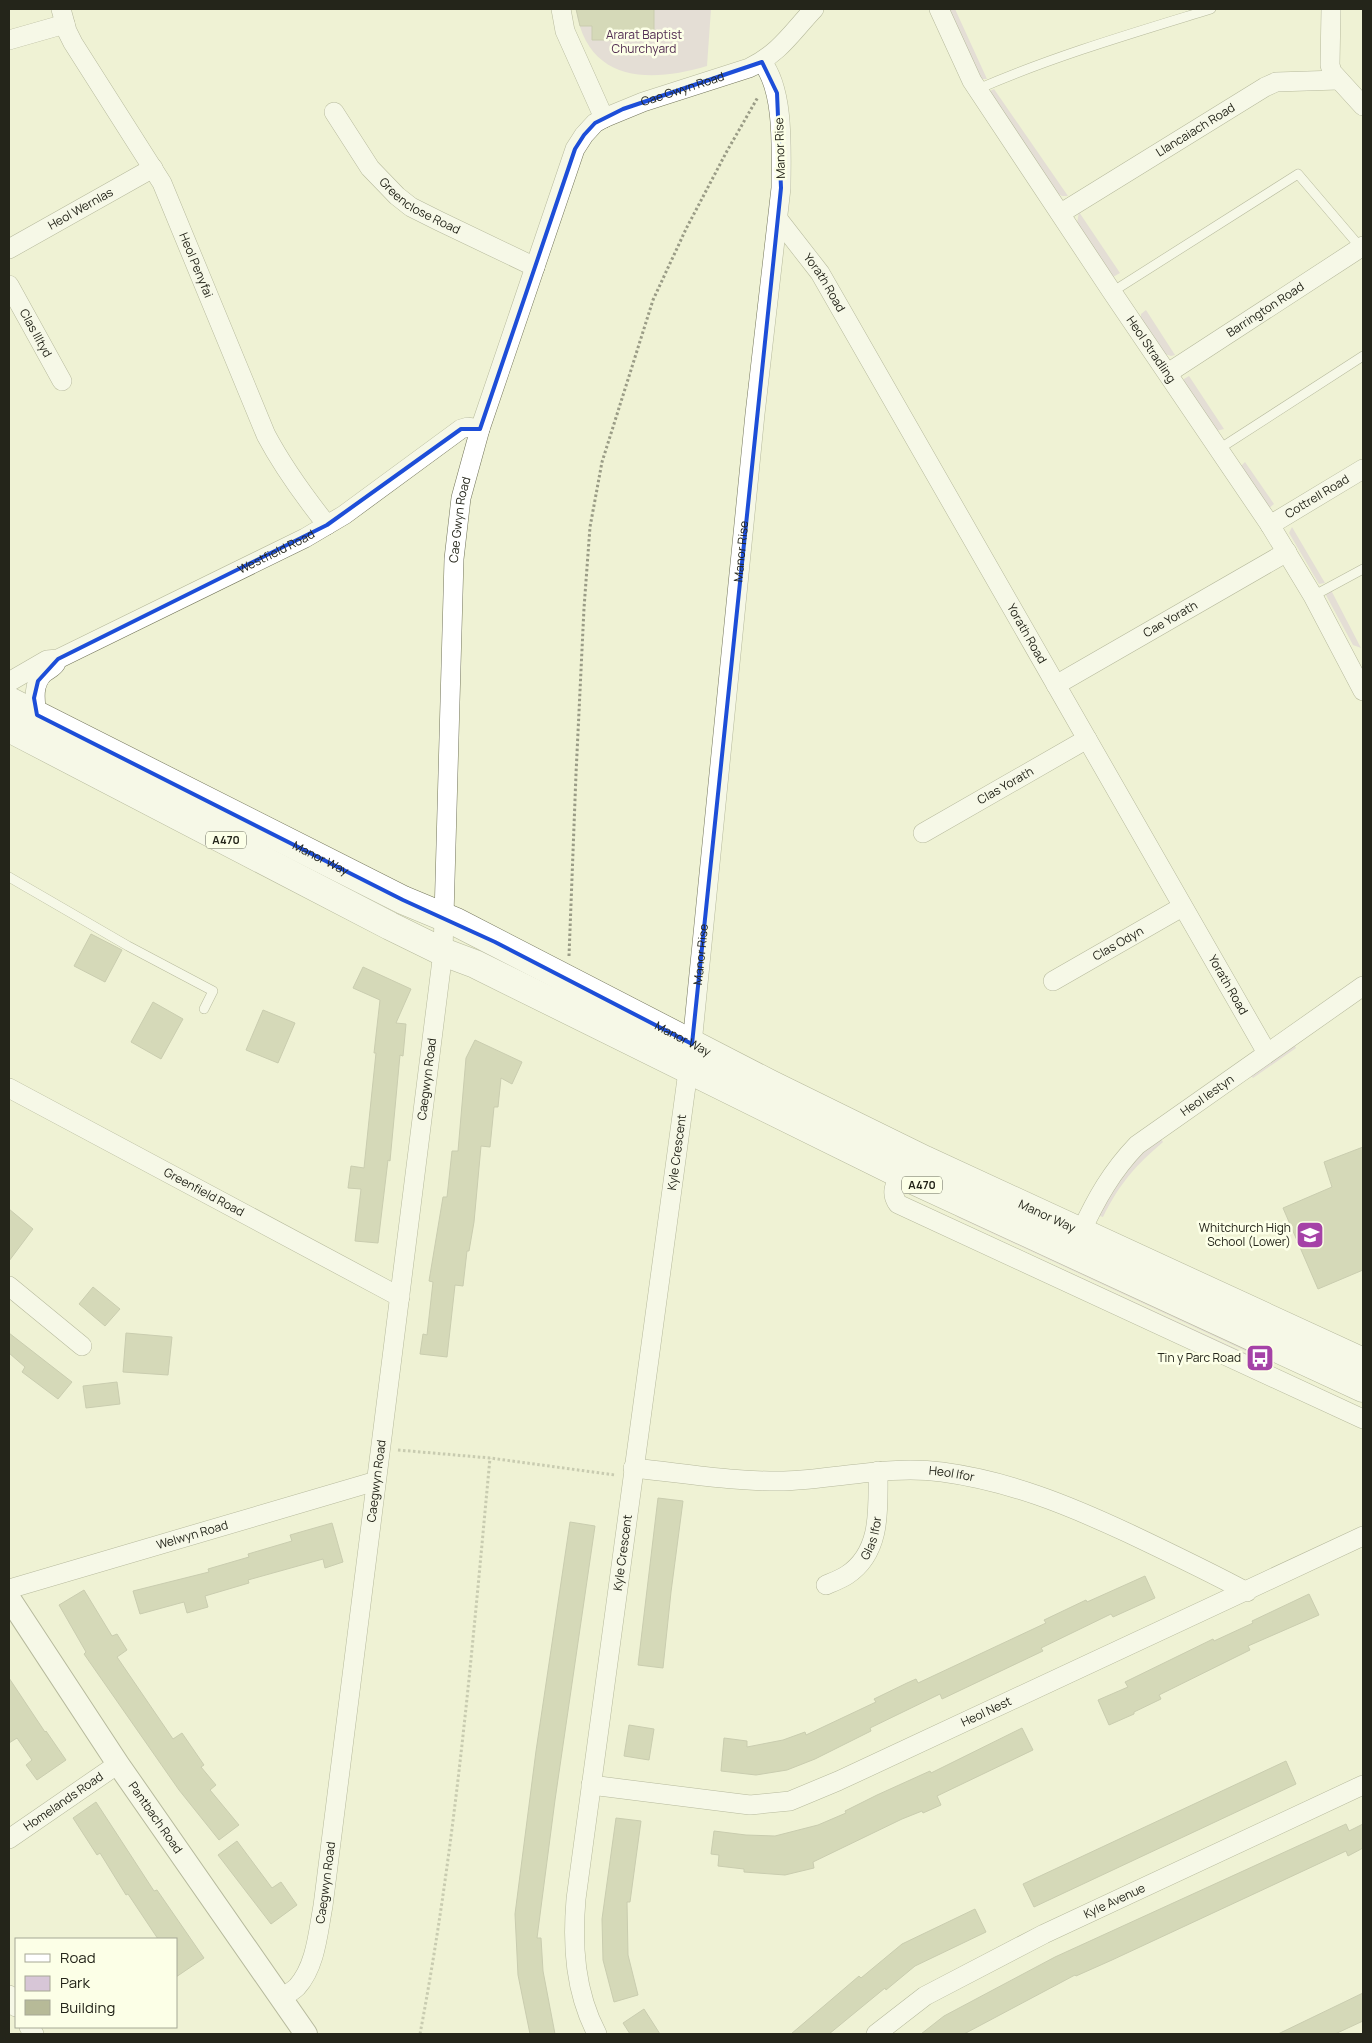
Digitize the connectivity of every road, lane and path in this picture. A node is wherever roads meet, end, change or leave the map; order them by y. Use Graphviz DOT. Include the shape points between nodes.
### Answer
graph roads {
  1 [pos="561,9"];
  2 [pos="814,9"];
  3 [pos="938,9"];
  4 [pos="1211,9"];
  5 [pos="1331,9"];
  6 [pos="63,16"];
  7 [pos="9,40"];
  8 [pos="762,62"];
  9 [pos="774,80"];
  10 [pos="1338,80"];
  11 [pos="978,90"];
  12 [pos="1362,101"];
  13 [pos="334,112"];
  14 [pos="604,118"];
  15 [pos="153,168"];
  16 [pos="1061,213"];
  17 [pos="778,219"];
  18 [pos="1362,248"];
  19 [pos="9,249"];
  20 [pos="535,267"];
  21 [pos="9,285"];
  22 [pos="1112,292"];
  23 [pos="1363,356"];
  24 [pos="1168,373"];
  25 [pos="62,381"];
  26 [pos="480,429"];
  27 [pos="1219,448"];
  28 [pos="1363,469"];
  29 [pos="327,525"];
  30 [pos="1270,525"];
  31 [pos="1287,552"];
  32 [pos="1363,569"];
  33 [pos="1313,596"];
  34 [pos="58,659"];
  35 [pos="1358,665"];
  36 [pos="9,682"];
  37 [pos="1056,685"];
  38 [pos="1363,691"];
  39 [pos="9,701"];
  40 [pos="37,715"];
  41 [pos="9,728"];
  42 [pos="1087,739"];
  43 [pos="923,832"];
  44 [pos="9,876"];
  45 [pos="1182,907"];
  46 [pos="445,917"];
  47 [pos="570,939"];
  48 [pos="444,952"];
  49 [pos="1053,981"];
  50 [pos="1363,986"];
  51 [pos="204,1009"];
  52 [pos="692,1044"];
  53 [pos="1267,1053"];
  54 [pos="688,1071"];
  55 [pos="10,1092"];
  56 [pos="900,1174"];
  57 [pos="1081,1232"];
  58 [pos="9,1286"];
  59 [pos="400,1297"];
  60 [pos="82,1346"];
  61 [pos="1363,1362"];
  62 [pos="1363,1388"];
  63 [pos="1363,1419"];
  64 [pos="393,1450"];
  65 [pos="490,1458"];
  66 [pos="878,1471"];
  67 [pos="627,1472"];
  68 [pos="376,1481"];
  69 [pos="1362,1540"];
  70 [pos="826,1585"];
  71 [pos="9,1589"];
  72 [pos="1247,1592"];
  73 [pos="9,1598"];
  74 [pos="118,1764"];
  75 [pos="591,1785"];
  76 [pos="1363,1785"];
  77 [pos="9,1839"];
  78 [pos="281,1998"];
  79 [pos="306,2034"];
  80 [pos="420,2034"];
  81 [pos="597,2034"];
  82 [pos="876,2034"];
  1 -- 14 [label="street" via="565,31"];
  2 -- 8 [label="street, Cae Gwyn Road" via="788,40"];
  3 -- 11 [label="street, Heol Stradling"];
  4 -- 11 [label="lane" via="1089,47"];
  5 -- 10 [label="street" via="1330,65"];
  6 -- 7 [label="street"];
  6 -- 15 [label="street, Heol Penyfai" via="72,43"];
  8 -- 9 [label="street, Manor Rise"];
  8 -- 14 [label="street, Cae Gwyn Road"];
  9 -- 17 [label="street, Manor Rise" via="781,163"];
  9 -- 47 [label="path" via="753,103 686,229 653,300 602,462 590,527 584,608"];
  10 -- 12 [label="street"];
  10 -- 16 [label="street, Llancaiach Road" via="1282,81 1265,87"];
  11 -- 16 [label="street, Heol Stradling"];
  13 -- 20 [label="street, Greenclose Road" via="370,168 397,196 439,221"];
  14 -- 20 [label="street, Cae Gwyn Road" via="595,123 575,149"];
  15 -- 19 [label="street, Heol Wernlas"];
  15 -- 29 [label="street, Heol Penyfai" via="169,199 266,434 295,484"];
  16 -- 22 [label="street, Heol Stradling"];
  17 -- 37 [label="street, Yorath Road" via="820,273"];
  17 -- 52 [label="street, Manor Rise" via="755,414"];
  18 -- 22 [label="lane" via="1298,174"];
  18 -- 24 [label="street, Barrington Road"];
  20 -- 26 [label="street, Cae Gwyn Road"];
  21 -- 25 [label="street, Clas Illtyd"];
  22 -- 24 [label="street, Heol Stradling"];
  23 -- 27 [label="lane"];
  24 -- 27 [label="street, Heol Stradling"];
  26 -- 29 [label="street, Westfield Road" via="461,429"];
  26 -- 46 [label="street, Cae Gwyn Road" via="461,498 455,551"];
  27 -- 30 [label="street, Heol Stradling"];
  28 -- 30 [label="street, Cottrell Road"];
  29 -- 34 [label="street, Westfield Road"];
  30 -- 31 [label="street, Heol Stradling"];
  31 -- 33 [label="street, Heol Stradling"];
  31 -- 37 [label="street, Cae Yorath"];
  32 -- 33 [label="lane"];
  33 -- 35 [label="street, Heol Stradling"];
  34 -- 36 [label="street, Westfield Road" via="47,660"];
  34 -- 40 [label="street, Westfield Road" via="38,681 34,698"];
  35 -- 38 [label="street, Heol Stradling"];
  37 -- 42 [label="street, Yorath Road"];
  39 -- 40 [label="highway, Manor Way / A470"];
  40 -- 46 [label="highway, Manor Way / A470" via="403,900"];
  41 -- 48 [label="highway, Manor Way / A470"];
  42 -- 43 [label="street, Clas Yorath"];
  42 -- 45 [label="street, Yorath Road"];
  44 -- 51 [label="lane" via="128,946 213,991"];
  45 -- 49 [label="street, Clas Odyn"];
  45 -- 53 [label="street, Yorath Road"];
  46 -- 48 [label="street, Cae Gwyn Road"];
  46 -- 52 [label="highway, Manor Way / A470"];
  48 -- 54 [label="highway, Manor Way / A470" via="481,967"];
  48 -- 59 [label="street, Caegwyn Road"];
  50 -- 53 [label="street, Heol Iestyn"];
  52 -- 57 [label="highway, Manor Way / A470" via="917,1156"];
  53 -- 57 [label="street, Heol Iestyn" via="1137,1145 1103,1187"];
  54 -- 56 [label="highway, Manor Way / A470"];
  54 -- 67 [label="street, Kyle Crescent"];
  55 -- 59 [label="street, Greenfield Road"];
  56 -- 62 [label="highway, Manor Way / A470"];
  56 -- 63 [label="street" via="893,1191 898,1204"];
  57 -- 61 [label="highway, Manor Way / A470"];
  58 -- 60 [label="street"];
  59 -- 68 [label="street, Caegwyn Road"];
  64 -- 65 [label="path"];
  65 -- 67 [label="path"];
  65 -- 80 [label="path" via="466,1711 431,1975"];
  66 -- 67 [label="street, Heol Ifor" via="786,1481"];
  66 -- 70 [label="street, Glas Ifor" via="872,1546 854,1570"];
  66 -- 72 [label="street, Heol Ifor" via="940,1472 979,1478 1046,1497 1203,1568"];
  67 -- 75 [label="street, Kyle Crescent"];
  68 -- 71 [label="street, Welwyn Road"];
  68 -- 78 [label="street, Caegwyn Road" via="317,1938 303,1979"];
  69 -- 72 [label="street, Heol Nest"];
  72 -- 75 [label="street, Heol Nest" via="790,1801 750,1805"];
  73 -- 74 [label="street, Pantbach Road"];
  74 -- 77 [label="street, Homelands Road"];
  74 -- 78 [label="street, Pantbach Road"];
  75 -- 81 [label="street, Kyle Crescent" via="573,1940 580,1985"];
  76 -- 82 [label="street, Kyle Avenue" via="1036,1938 925,1996"];
  78 -- 79 [label="street, Pantbach Road"];
}
